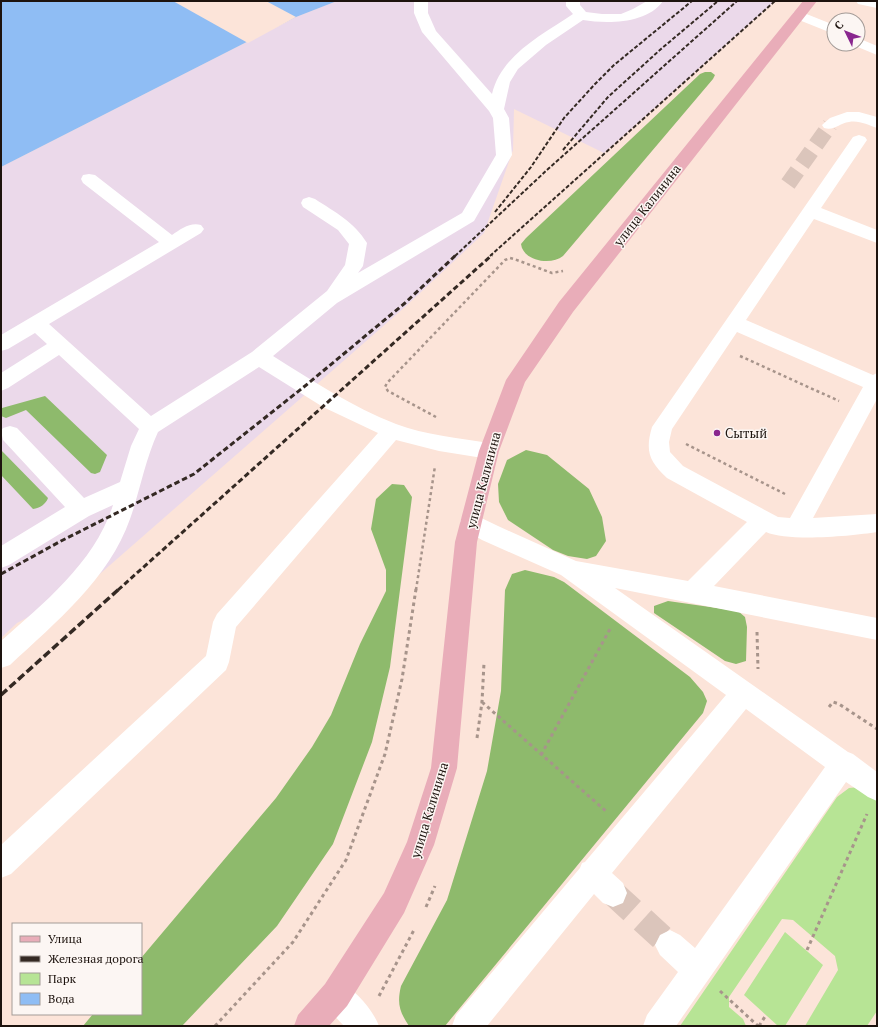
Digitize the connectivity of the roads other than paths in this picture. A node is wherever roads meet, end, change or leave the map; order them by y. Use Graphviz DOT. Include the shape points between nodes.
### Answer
graph roads {
  1 [pos="421,1"];
  2 [pos="656,1"];
  3 [pos="863,1"];
  4 [pos="877,4"];
  5 [pos="577,8"];
  6 [pos="805,8"];
  7 [pos="826,24"];
  8 [pos="866,46"];
  9 [pos="877,51"];
  10 [pos="496,109"];
  11 [pos="877,123"];
  12 [pos="830,125"];
  13 [pos="860,140"];
  14 [pos="89,179"];
  15 [pos="309,203"];
  16 [pos="811,211"];
  17 [pos="195,230"];
  18 [pos="877,237"];
  19 [pos="171,244"];
  20 [pos="330,298"];
  21 [pos="36,323"];
  22 [pos="735,323"];
  23 [pos="1,344"];
  24 [pos="60,345"];
  25 [pos="259,357"];
  26 [pos="876,382"];
  27 [pos="1,383"];
  28 [pos="150,426"];
  29 [pos="392,431"];
  30 [pos="10,434"];
  31 [pos="489,451"];
  32 [pos="128,488"];
  33 [pos="81,509"];
  34 [pos="763,520"];
  35 [pos="471,522"];
  36 [pos="877,523"];
  37 [pos="796,528"];
  38 [pos="1,558"];
  39 [pos="569,568"];
  40 [pos="692,593"];
  41 [pos="876,626"];
  42 [pos="1,657"];
  43 [pos="751,682"];
  44 [pos="866,774"];
  45 [pos="1,864"];
  46 [pos="592,873"];
  47 [pos="614,893"];
  48 [pos="670,945"];
  49 [pos="698,970"];
  50 [pos="336,995"];
  51 [pos="310,1026"];
  52 [pos="364,1026"];
  53 [pos="467,1026"];
  54 [pos="658,1026"];
  1 -- 10 [label="street" via="422,13 429,32"];
  2 -- 5 [label="street" via="645,10 624,18 596,18"];
  3 -- 4 [label="street"];
  5 -- 10 [label="street" via="513,65 502,84"];
  6 -- 7 [label="street"];
  6 -- 31 [label="main road, улица Калинина" via="566,308 516,380"];
  8 -- 9 [label="street"];
  10 -- 20 [label="street" via="501,118 504,155 468,217"];
  11 -- 12 [label="street" via="867,118 850,116 836,120"];
  13 -- 16 [label="street"];
  14 -- 19 [label="street"];
  15 -- 20 [label="street" via="344,226 358,243 354,266"];
  16 -- 18 [label="street"];
  16 -- 22 [label="street"];
  17 -- 19 [label="street"];
  19 -- 21 [label="street"];
  20 -- 25 [label="street"];
  21 -- 23 [label="street"];
  21 -- 24 [label="street"];
  22 -- 26 [label="street"];
  22 -- 34 [label="street" via="662,427 657,444 662,460 675,472"];
  24 -- 27 [label="street"];
  24 -- 28 [label="street"];
  25 -- 28 [label="street"];
  25 -- 29 [label="street" via="330,401"];
  26 -- 37 [label="street"];
  28 -- 32 [label="street"];
  29 -- 31 [label="street" via="439,443"];
  29 -- 45 [label="street" via="225,622 217,662"];
  30 -- 33 [label="street"];
  31 -- 35 [label="main road, улица Калинина"];
  32 -- 33 [label="street"];
  32 -- 42 [label="street" via="119,520 105,548 86,574 50,614"];
  33 -- 38 [label="street"];
  34 -- 37 [label="street" via="775,526"];
  34 -- 40 [label="street"];
  35 -- 39 [label="street"];
  35 -- 50 [label="main road, улица Калинина" via="466,542 444,768 420,845 394,903"];
  36 -- 37 [label="street"];
  39 -- 40 [label="street"];
  39 -- 43 [label="street" via="622,606"];
  40 -- 41 [label="street"];
  43 -- 44 [label="street"];
  43 -- 46 [label="street"];
  44 -- 49 [label="street"];
  46 -- 47 [label="street"];
  46 -- 53 [label="street"];
  48 -- 49 [label="street"];
  49 -- 54 [label="street"];
  50 -- 51 [label="main road, улица Калинина"];
  50 -- 52 [label="street"];
}
